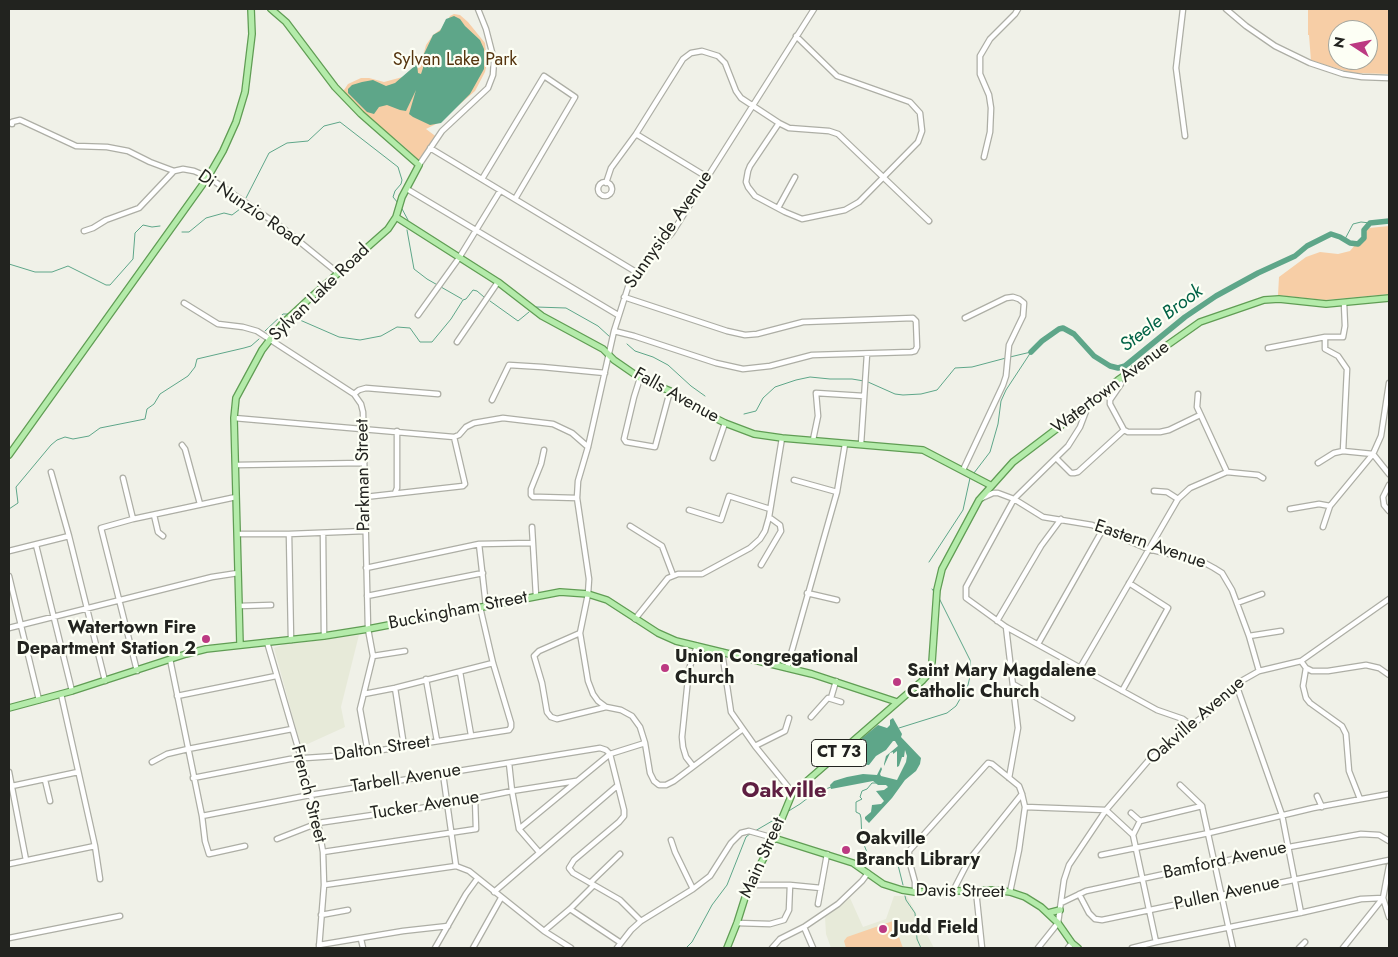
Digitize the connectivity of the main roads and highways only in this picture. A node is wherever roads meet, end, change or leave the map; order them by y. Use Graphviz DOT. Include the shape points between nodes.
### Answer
graph roads {
  1 [pos="251,9"];
  2 [pos="271,9"];
  3 [pos="396,217"];
  4 [pos="1389,298"];
  5 [pos="9,455"];
  6 [pos="990,485"];
  7 [pos="934,619"];
  8 [pos="240,645"];
  9 [pos="897,702"];
  10 [pos="9,708"];
  11 [pos="774,838"];
  12 [pos="1060,910"];
  13 [pos="1048,913"];
  14 [pos="1070,946"];
  15 [pos="726,948"];
  16 [pos="1078,948"];
  1 -- 5 [label="main road" via="252,34 245,92 223,151 208,177"];
  2 -- 3 [label="main road, Sylvan Lake Road" via="286,22 335,87 419,165"];
  3 -- 6 [label="main road, Falls Avenue" via="498,282 542,316 603,349 640,378 725,422 754,434 782,438 924,450"];
  3 -- 8 [label="main road, Sylvan Lake Road" via="388,229 291,315 270,339 236,398"];
  4 -- 6 [label="main road, Watertown Avenue / CT 73" via="1315,304 1264,300 1200,322 1118,380 1013,462"];
  6 -- 7 [label="main road, Watertown Avenue / CT 73" via="940,573"];
  7 -- 9 [label="main road, Main Street / CT 73" via="930,670"];
  8 -- 9 [label="main road, Buckingham Street" via="368,630 560,592 588,594 606,600 658,634 676,641 836,681"];
  8 -- 10 [label="main road, Buckingham Street" via="170,659"];
  9 -- 11 [label="main road, Main Street / CT 73" via="793,794"];
  11 -- 13 [label="main road, Davis Street" via="853,863 883,884 902,890 1010,892 1025,897"];
  11 -- 15 [label="main road, Main Street / CT 73" via="750,885"];
  12 -- 13 [label="main road"];
  13 -- 14 [label="main road, Davis Street" via="1058,923"];
  14 -- 16 [label="main road"];
}
